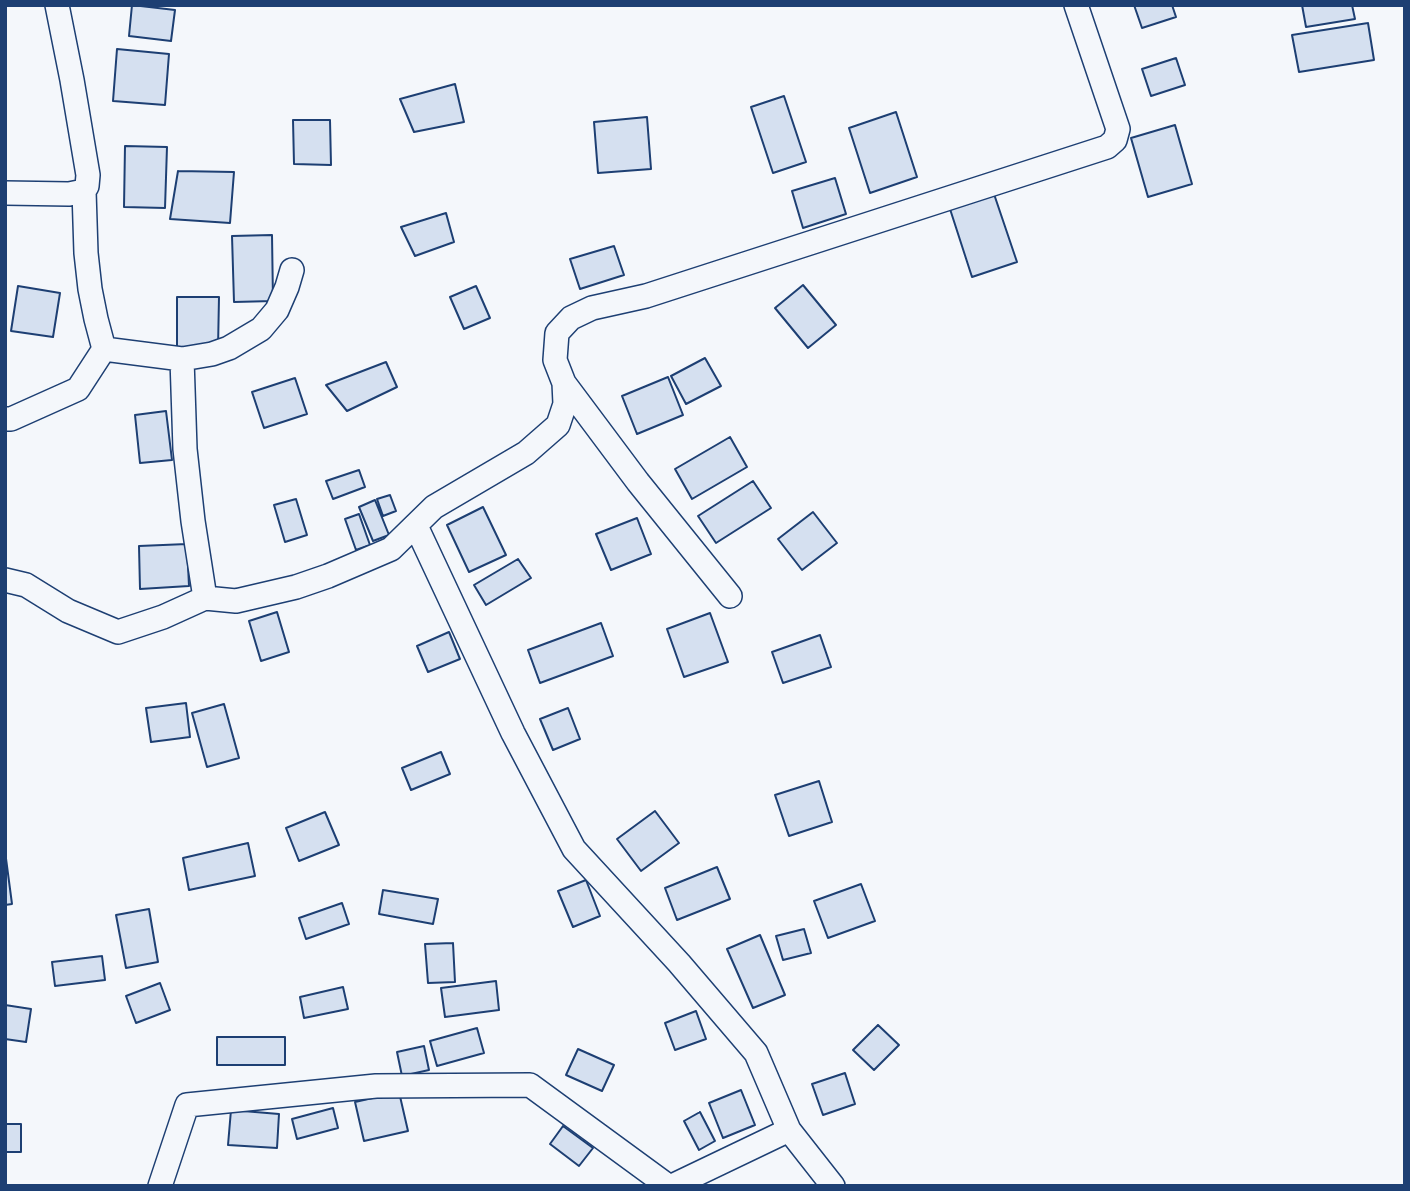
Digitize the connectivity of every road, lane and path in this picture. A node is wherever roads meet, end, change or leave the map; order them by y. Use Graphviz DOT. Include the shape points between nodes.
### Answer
graph roads {
  1 [pos="57,5"];
  2 [pos="1076,5"];
  3 [pos="84,191"];
  4 [pos="5,193"];
  5 [pos="292,270"];
  6 [pos="104,349"];
  7 [pos="182,359"];
  8 [pos="564,383"];
  9 [pos="5,419"];
  10 [pos="416,526"];
  11 [pos="5,580"];
  12 [pos="730,596"];
  13 [pos="205,598"];
  14 [pos="789,1130"];
  15 [pos="160,1186"];
  16 [pos="670,1186"];
  17 [pos="833,1186"];
  1 -- 3 [label="street" via="88,175"];
  2 -- 8 [label="street" via="1118,129 1107,147 571,318 557,333 555,360"];
  3 -- 4 [label="street"];
  3 -- 6 [label="street" via="87,265"];
  5 -- 7 [label="street" via="277,310 261,329 229,348"];
  6 -- 7 [label="street"];
  6 -- 9 [label="street" via="78,389"];
  7 -- 13 [label="street" via="186,449"];
  8 -- 10 [label="street" via="565,404 558,425 526,453 434,507"];
  8 -- 12 [label="street"];
  10 -- 13 [label="street" via="391,549 317,580 236,601"];
  10 -- 14 [label="street" via="513,733 574,849 756,1053"];
  11 -- 13 [label="street" via="26,585 68,611 118,632"];
  14 -- 16 [label="street"];
  14 -- 17 [label="street"];
  15 -- 16 [label="street" via="187,1105 376,1086 530,1085"];
}
